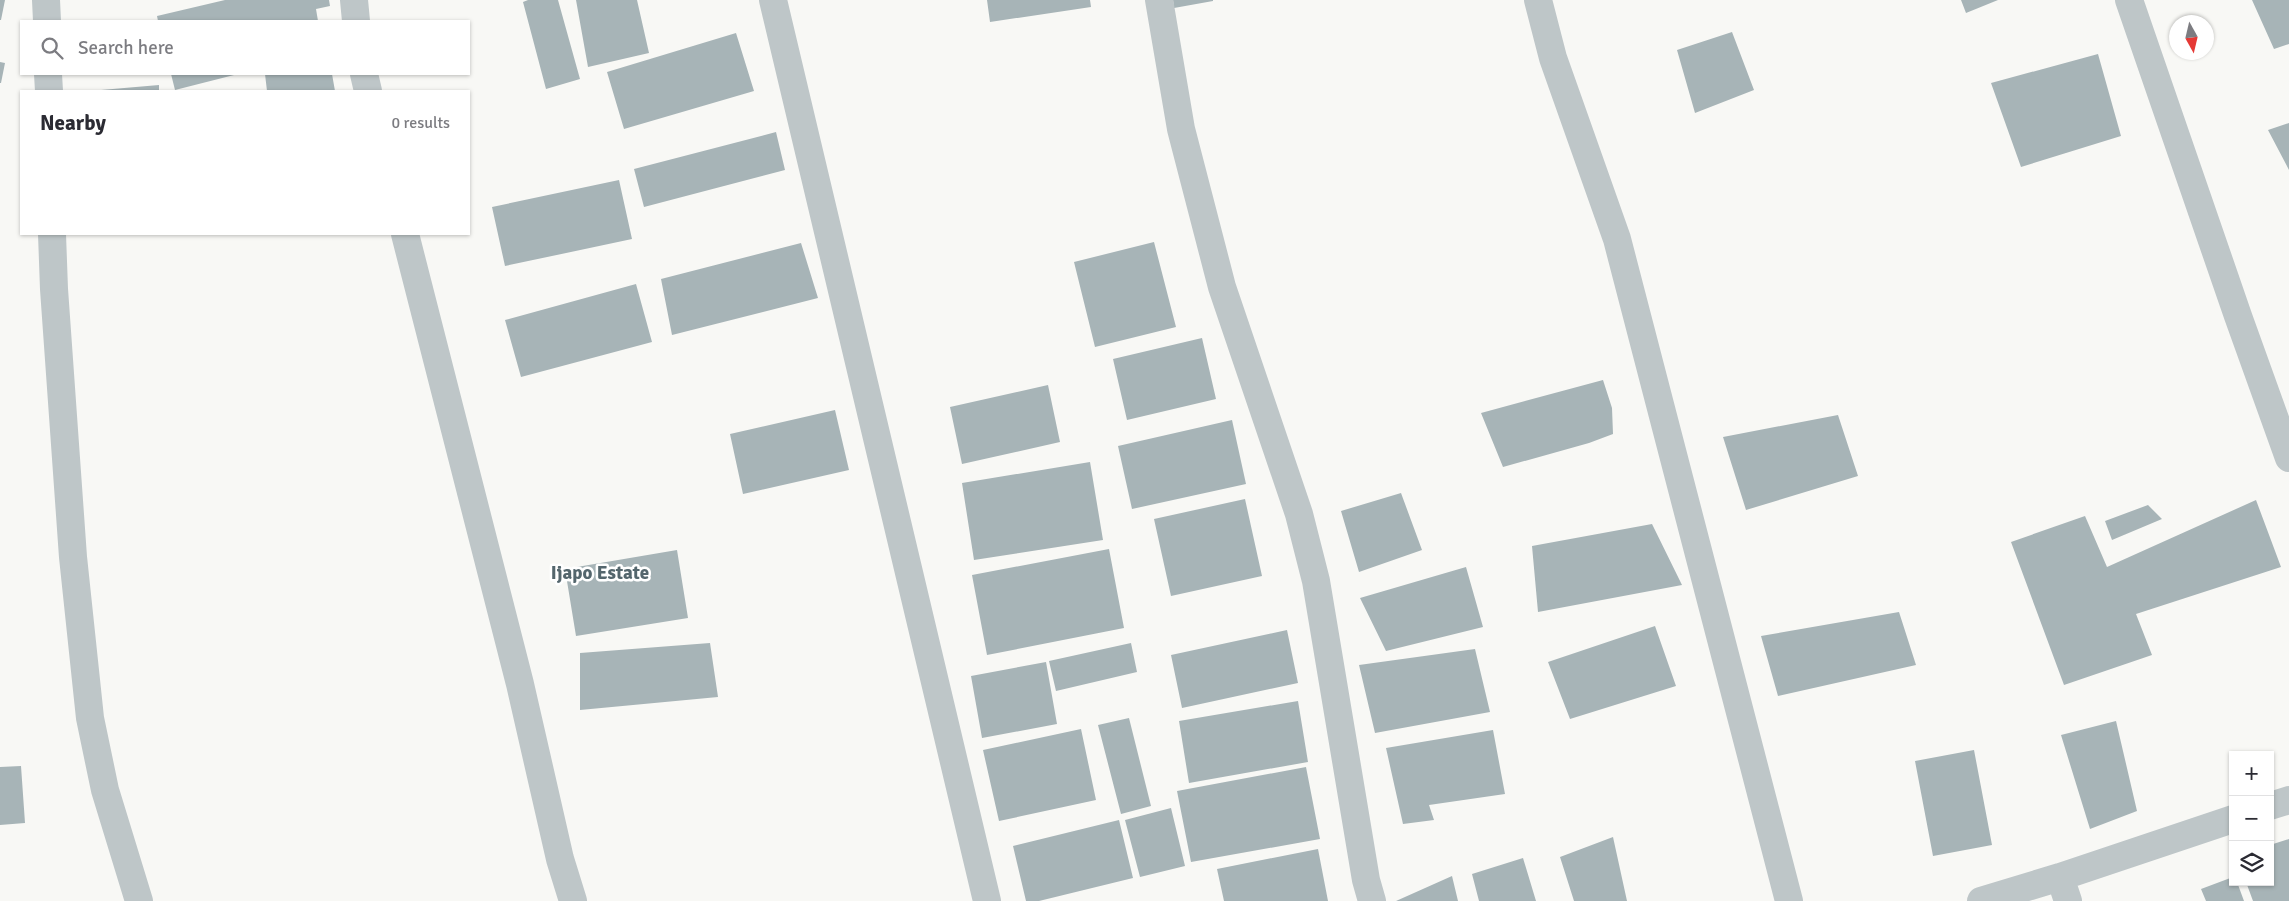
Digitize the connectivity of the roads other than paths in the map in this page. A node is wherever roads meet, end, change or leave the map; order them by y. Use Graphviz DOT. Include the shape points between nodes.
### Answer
graph roads {
  1 [pos="46,0"];
  2 [pos="354,0"];
  3 [pos="773,0"];
  4 [pos="1159,0"];
  5 [pos="1538,0"];
  6 [pos="2128,0"];
  7 [pos="47,20"];
  8 [pos="356,20"];
  9 [pos="48,75"];
  10 [pos="364,75"];
  11 [pos="49,90"];
  12 [pos="368,90"];
  13 [pos="52,235"];
  14 [pos="405,235"];
  15 [pos="2289,458"];
  16 [pos="2289,800"];
  17 [pos="2274,805"];
  18 [pos="2229,821"];
  19 [pos="2064,889"];
  20 [pos="139,901"];
  21 [pos="573,901"];
  22 [pos="988,901"];
  23 [pos="1372,901"];
  24 [pos="1789,901"];
  25 [pos="1981,901"];
  1 -- 7 [label="street"];
  2 -- 8 [label="street"];
  3 -- 22 [label="street"];
  4 -- 23 [label="street" via="1181,129 1222,287 1298,514 1316,581"];
  5 -- 24 [label="street" via="1553,58 1616,239"];
  6 -- 15 [label="street"];
  9 -- 11 [label="street"];
  10 -- 12 [label="street"];
  13 -- 20 [label="street" via="73,557 90,718 104,790"];
  14 -- 21 [label="street"];
  16 -- 17 [label="street"];
  18 -- 19 [label="street"];
  19 -- 25 [label="street"];
}
